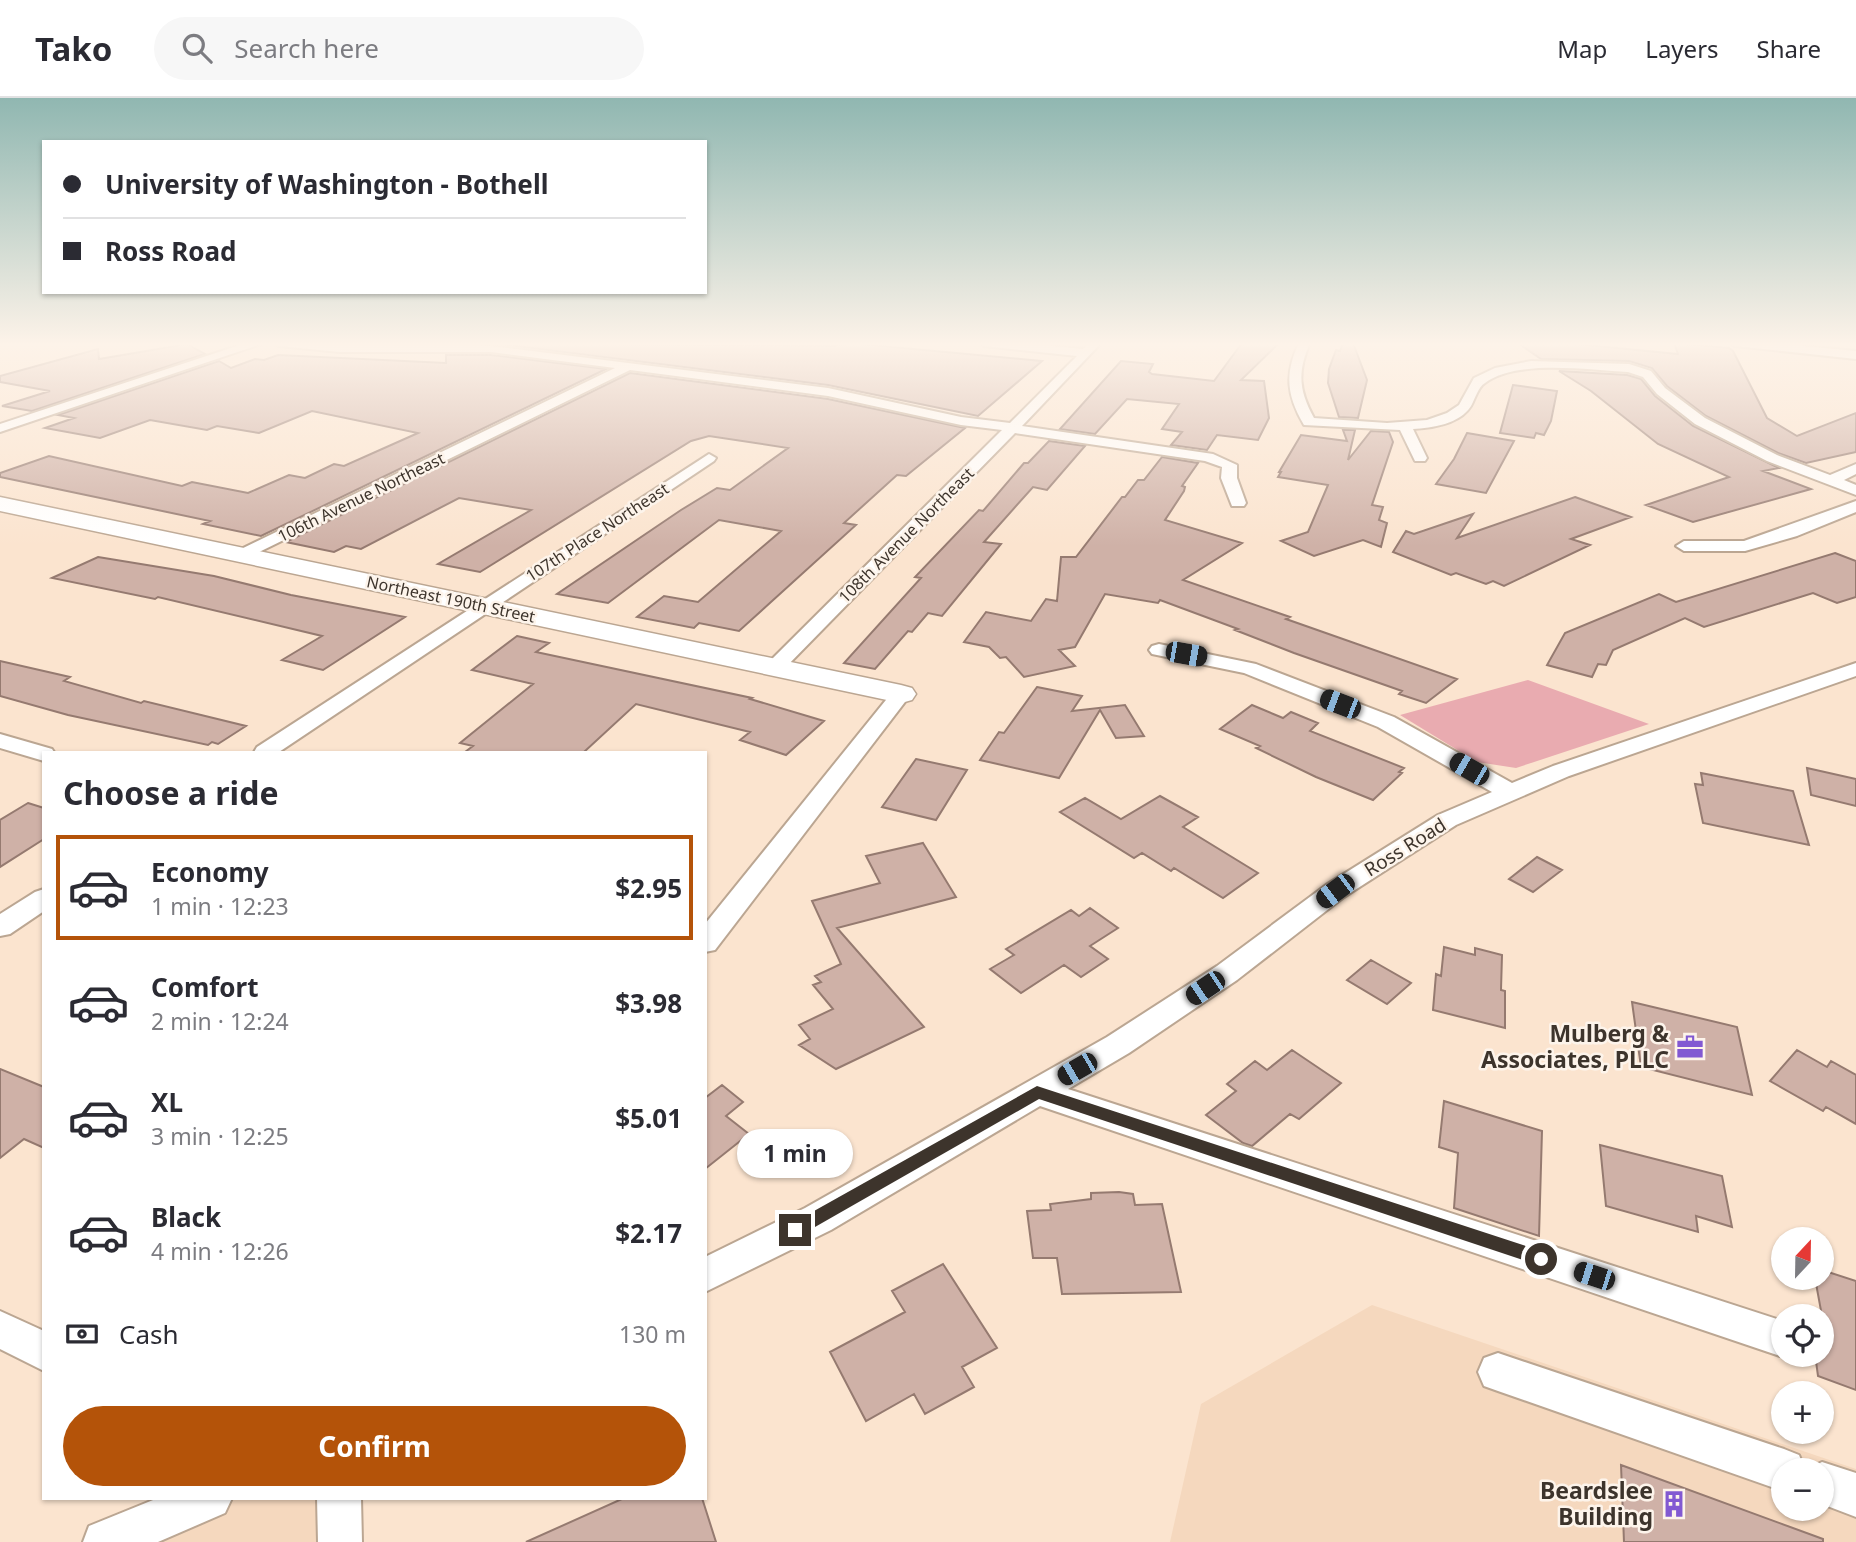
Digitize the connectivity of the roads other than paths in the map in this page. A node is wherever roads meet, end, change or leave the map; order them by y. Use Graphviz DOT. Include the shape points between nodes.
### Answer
graph roads {
  1 [pos="54,410"];
  2 [pos="539,410"];
  3 [pos="912,410"];
  4 [pos="1030,410"];
  5 [pos="1303,410"];
  6 [pos="1459,410"];
  7 [pos="1686,410"];
  8 [pos="1405,426"];
  9 [pos="1013,427"];
  10 [pos="0,428"];
  11 [pos="709,458"];
  12 [pos="1420,458"];
  13 [pos="1856,468"];
  14 [pos="1830,481"];
  15 [pos="1856,490"];
  16 [pos="1238,503"];
  17 [pos="0,504"];
  18 [pos="1856,506"];
  19 [pos="1685,546"];
  20 [pos="243,555"];
  21 [pos="485,606"];
  22 [pos="1159,650"];
  23 [pos="775,667"];
  24 [pos="1856,669"];
  25 [pos="901,694"];
  26 [pos="0,741"];
  27 [pos="267,751"];
  28 [pos="42,753"];
  29 [pos="1510,792"];
  30 [pos="42,899"];
  31 [pos="0,927"];
  32 [pos="707,940"];
  33 [pos="1037,1092"];
  34 [pos="707,1274"];
  35 [pos="0,1329"];
  36 [pos="1771,1335"];
  37 [pos="42,1351"];
  38 [pos="1498,1372"];
  39 [pos="1771,1466"];
  40 [pos="1834,1487"];
  41 [pos="1856,1494"];
  42 [pos="205,1500"];
  43 [pos="340,1500"];
  44 [pos="105,1542"];
  45 [pos="340,1542"];
  1 -- 10 [label="street"];
  2 -- 20 [label="street, 106th Avenue Northeast"];
  3 -- 9 [label="street"];
  4 -- 9 [label="street, 108th Avenue Northeast"];
  5 -- 8 [label="street" via="1309,422"];
  6 -- 8 [label="street" via="1429,424"];
  7 -- 14 [label="street" via="1772,458"];
  8 -- 12 [label="street"];
  9 -- 16 [label="street" via="1208,457 1230,466 1229,478"];
  9 -- 23 [label="street, 108th Avenue Northeast"];
  11 -- 21 [label="street, 107th Place Northeast"];
  13 -- 14 [label="street"];
  14 -- 15 [label="street"];
  17 -- 20 [label="street, Northeast 190th Street"];
  18 -- 19 [label="street" via="1745,546"];
  20 -- 21 [label="street, Northeast 190th Street"];
  21 -- 23 [label="street, Northeast 190th Street"];
  21 -- 27 [label="street, 107th Place Northeast"];
  22 -- 29 [label="street" via="1249,668 1386,722"];
  23 -- 25 [label="street, Northeast 190th Street"];
  24 -- 29 [label="street, Ross Road"];
  25 -- 32 [label="street"];
  26 -- 28 [label="street"];
  29 -- 33 [label="street, Ross Road" via="1447,820 1412,842 1335,891 1227,973"];
  30 -- 31 [label="street"];
  33 -- 34 [label="street, Ross Road" via="818,1219"];
  33 -- 36 [label="street"];
  35 -- 37 [label="street"];
  38 -- 39 [label="street"];
  40 -- 41 [label="street"];
  42 -- 44 [label="street"];
  43 -- 45 [label="street"];
}
